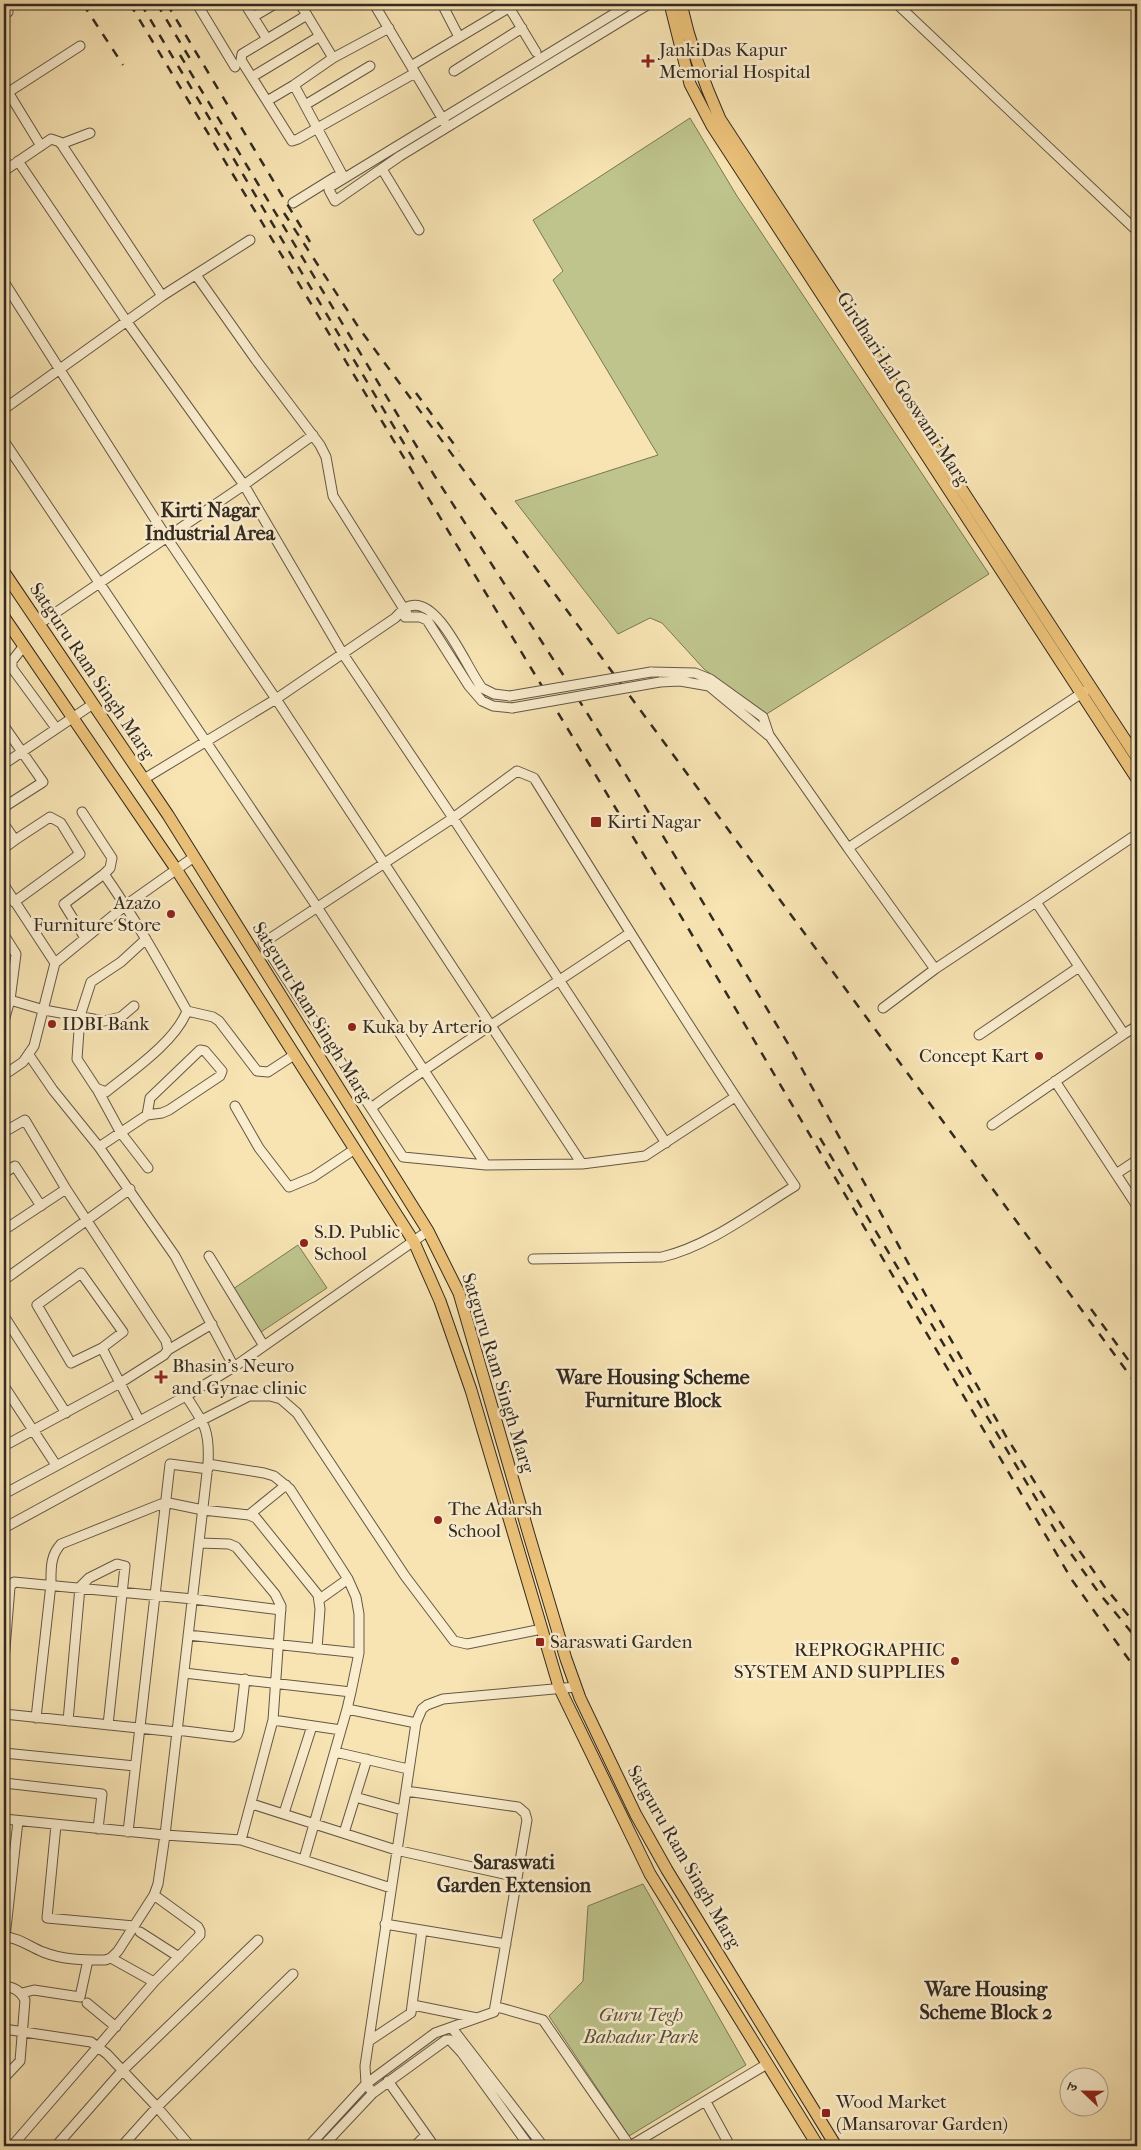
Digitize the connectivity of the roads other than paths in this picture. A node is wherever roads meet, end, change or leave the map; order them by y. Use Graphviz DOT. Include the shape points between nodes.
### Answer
graph roads {
  1 [pos="197,4"];
  2 [pos="245,4"];
  3 [pos="275,4"];
  4 [pos="300,4"];
  5 [pos="374,4"];
  6 [pos="442,4"];
  7 [pos="630,4"];
  8 [pos="648,4"];
  9 [pos="670,4"];
  10 [pos="681,4"];
  11 [pos="897,4"];
  12 [pos="510,5"];
  13 [pos="307,15"];
  14 [pos="253,16"];
  15 [pos="389,28"];
  16 [pos="522,28"];
  17 [pos="320,36"];
  18 [pos="459,37"];
  19 [pos="267,39"];
  20 [pos="80,46"];
  21 [pos="536,52"];
  22 [pos="333,58"];
  23 [pos="370,66"];
  24 [pos="236,67"];
  25 [pos="413,69"];
  26 [pos="454,71"];
  27 [pos="252,77"];
  28 [pos="294,85"];
  29 [pos="6,93"];
  30 [pos="267,100"];
  31 [pos="305,105"];
  32 [pos="442,118"];
  33 [pos="318,128"];
  34 [pos="447,128"];
  35 [pos="90,133"];
  36 [pos="61,144"];
  37 [pos="41,146"];
  38 [pos="18,161"];
  39 [pos="382,169"];
  40 [pos="4,171"];
  41 [pos="343,176"];
  42 [pos="293,203"];
  43 [pos="419,230"];
  44 [pos="1137,231"];
  45 [pos="250,240"];
  46 [pos="196,275"];
  47 [pos="4,282"];
  48 [pos="162,296"];
  49 [pos="127,322"];
  50 [pos="60,368"];
  51 [pos="4,409"];
  52 [pos="313,435"];
  53 [pos="4,440"];
  54 [pos="244,485"];
  55 [pos="167,538"];
  56 [pos="4,572"];
  57 [pos="99,582"];
  58 [pos="404,609"];
  59 [pos="409,617"];
  60 [pos="4,618"];
  61 [pos="396,618"];
  62 [pos="40,624"];
  63 [pos="23,647"];
  64 [pos="343,654"];
  65 [pos="1086,690"];
  66 [pos="276,699"];
  67 [pos="93,704"];
  68 [pos="71,719"];
  69 [pos="4,726"];
  70 [pos="56,728"];
  71 [pos="769,735"];
  72 [pos="206,742"];
  73 [pos="22,752"];
  74 [pos="1137,758"];
  75 [pos="4,764"];
  76 [pos="144,779"];
  77 [pos="1137,779"];
  78 [pos="4,807"];
  79 [pos="82,812"];
  80 [pos="453,818"];
  81 [pos="4,824"];
  82 [pos="1137,834"];
  83 [pos="15,840"];
  84 [pos="4,848"];
  85 [pos="848,848"];
  86 [pos="194,857"];
  87 [pos="384,862"];
  88 [pos="176,869"];
  89 [pos="104,874"];
  90 [pos="4,885"];
  91 [pos="14,902"];
  92 [pos="1036,902"];
  93 [pos="126,905"];
  94 [pos="317,908"];
  95 [pos="630,933"];
  96 [pos="85,938"];
  97 [pos="146,939"];
  98 [pos="5,940"];
  99 [pos="262,943"];
  100 [pos="252,949"];
  101 [pos="56,962"];
  102 [pos="1079,967"];
  103 [pos="935,969"];
  104 [pos="560,981"];
  105 [pos="10,1000"];
  106 [pos="134,1006"];
  107 [pos="884,1008"];
  108 [pos="44,1010"];
  109 [pos="187,1011"];
  110 [pos="80,1016"];
  111 [pos="4,1021"];
  112 [pos="492,1026"];
  113 [pos="1137,1026"];
  114 [pos="1124,1034"];
  115 [pos="979,1035"];
  116 [pos="29,1055"];
  117 [pos="294,1056"];
  118 [pos="424,1069"];
  119 [pos="4,1075"];
  120 [pos="1055,1081"];
  121 [pos="96,1088"];
  122 [pos="735,1097"];
  123 [pos="235,1106"];
  124 [pos="371,1108"];
  125 [pos="147,1115"];
  126 [pos="992,1125"];
  127 [pos="4,1132"];
  128 [pos="121,1133"];
  129 [pos="666,1143"];
  130 [pos="99,1147"];
  131 [pos="355,1149"];
  132 [pos="1137,1160"];
  133 [pos="486,1164"];
  134 [pos="582,1164"];
  135 [pos="148,1168"];
  136 [pos="4,1173"];
  137 [pos="1116,1174"];
  138 [pos="66,1189"];
  139 [pos="130,1189"];
  140 [pos="41,1206"];
  141 [pos="1137,1206"];
  142 [pos="87,1222"];
  143 [pos="4,1230"];
  144 [pos="428,1231"];
  145 [pos="414,1242"];
  146 [pos="209,1256"];
  147 [pos="534,1259"];
  148 [pos="4,1280"];
  149 [pos="4,1316"];
  150 [pos="212,1324"];
  151 [pos="264,1346"];
  152 [pos="102,1348"];
  153 [pos="168,1350"];
  154 [pos="234,1367"];
  155 [pos="120,1383"];
  156 [pos="4,1386"];
  157 [pos="186,1396"];
  158 [pos="66,1412"];
  159 [pos="139,1420"];
  160 [pos="202,1420"];
  161 [pos="33,1430"];
  162 [pos="4,1446"];
  163 [pos="56,1465"];
  164 [pos="208,1467"];
  165 [pos="286,1485"];
  166 [pos="4,1494"];
  167 [pos="165,1504"];
  168 [pos="203,1510"];
  169 [pos="249,1515"];
  170 [pos="4,1528"];
  171 [pos="199,1543"];
  172 [pos="348,1579"];
  173 [pos="51,1584"];
  174 [pos="80,1587"];
  175 [pos="122,1592"];
  176 [pos="7,1594"];
  177 [pos="154,1595"];
  178 [pos="192,1599"];
  179 [pos="320,1599"];
  180 [pos="281,1610"];
  181 [pos="542,1629"];
  182 [pos="5,1630"];
  183 [pos="188,1635"];
  184 [pos="278,1646"];
  185 [pos="317,1649"];
  186 [pos="4,1650"];
  187 [pos="359,1653"];
  188 [pos="4,1661"];
  189 [pos="184,1673"];
  190 [pos="245,1679"];
  191 [pos="275,1682"];
  192 [pos="559,1687"];
  193 [pos="576,1687"];
  194 [pos="351,1692"];
  195 [pos="347,1709"];
  196 [pos="4,1714"];
  197 [pos="36,1718"];
  198 [pos="273,1720"];
  199 [pos="68,1721"];
  200 [pos="416,1723"];
  201 [pos="108,1725"];
  202 [pos="312,1726"];
  203 [pos="139,1728"];
  204 [pos="341,1730"];
  205 [pos="177,1731"];
  206 [pos="335,1752"];
  207 [pos="4,1753"];
  208 [pos="367,1759"];
  209 [pos="135,1766"];
  210 [pos="408,1769"];
  211 [pos="4,1783"];
  212 [pos="406,1791"];
  213 [pos="355,1797"];
  214 [pos="252,1804"];
  215 [pos="402,1810"];
  216 [pos="284,1814"];
  217 [pos="4,1819"];
  218 [pos="18,1821"];
  219 [pos="315,1823"];
  220 [pos="56,1825"];
  221 [pos="98,1829"];
  222 [pos="128,1832"];
  223 [pos="344,1833"];
  224 [pos="165,1835"];
  225 [pos="241,1840"];
  226 [pos="396,1850"];
  227 [pos="304,1859"];
  228 [pos="517,1877"];
  229 [pos="391,1888"];
  230 [pos="154,1895"];
  231 [pos="385,1924"];
  232 [pos="137,1929"];
  233 [pos="422,1930"];
  234 [pos="4,1937"];
  235 [pos="258,1940"];
  236 [pos="506,1944"];
  237 [pos="111,1958"];
  238 [pos="179,1958"];
  239 [pos="88,1960"];
  240 [pos="293,1974"];
  241 [pos="154,1982"];
  242 [pos="4,1986"];
  243 [pos="22,1993"];
  244 [pos="87,2003"];
  245 [pos="413,2005"];
  246 [pos="495,2008"];
  247 [pos="478,2019"];
  248 [pos="116,2027"];
  249 [pos="452,2028"];
  250 [pos="4,2029"];
  251 [pos="22,2032"];
  252 [pos="450,2040"];
  253 [pos="368,2041"];
  254 [pos="99,2048"];
  255 [pos="767,2064"];
  256 [pos="122,2071"];
  257 [pos="4,2078"];
  258 [pos="388,2081"];
  259 [pos="366,2084"];
  260 [pos="373,2093"];
  261 [pos="706,2102"];
  262 [pos="157,2107"];
  263 [pos="426,2136"];
  264 [pos="12,2146"];
  265 [pos="56,2146"];
  266 [pos="122,2146"];
  267 [pos="190,2146"];
  268 [pos="309,2146"];
  269 [pos="323,2146"];
  270 [pos="415,2146"];
  271 [pos="434,2146"];
  272 [pos="528,2146"];
  273 [pos="543,2146"];
  274 [pos="630,2146"];
  275 [pos="730,2146"];
  276 [pos="818,2146"];
  277 [pos="836,2146"];
  1 -- 24 [label="street"];
  2 -- 14 [label="street"];
  3 -- 14 [label="street"];
  4 -- 13 [label="street"];
  5 -- 15 [label="street"];
  6 -- 18 [label="street"];
  7 -- 32 [label="street"];
  8 -- 34 [label="street"];
  9 -- 65 [label="main road, Girdhari Lal Goswami Marg" via="690,84 712,126"];
  10 -- 65 [label="main road, Girdhari Lal Goswami Marg" via="703,80 720,119"];
  11 -- 44 [label="street"];
  12 -- 16 [label="street"];
  12 -- 18 [label="street"];
  13 -- 17 [label="street"];
  13 -- 19 [label="street"];
  14 -- 19 [label="street"];
  15 -- 22 [label="street"];
  15 -- 25 [label="street"];
  16 -- 21 [label="street"];
  16 -- 26 [label="street"];
  17 -- 22 [label="street"];
  17 -- 27 [label="street"];
  18 -- 25 [label="street"];
  19 -- 27 [label="street" via="241,57"];
  20 -- 29 [label="street"];
  22 -- 28 [label="street"];
  23 -- 31 [label="street"];
  25 -- 32 [label="street"];
  25 -- 33 [label="street"];
  27 -- 30 [label="street"];
  28 -- 30 [label="street"];
  28 -- 31 [label="street"];
  29 -- 37 [label="street"];
  30 -- 33 [label="street" via="292,141"];
  31 -- 33 [label="street"];
  32 -- 34 [label="street"];
  32 -- 41 [label="street"];
  33 -- 41 [label="street"];
  34 -- 39 [label="street"];
  35 -- 36 [label="street"];
  36 -- 37 [label="street" via="54,139"];
  36 -- 48 [label="street"];
  37 -- 38 [label="street"];
  38 -- 40 [label="street"];
  38 -- 49 [label="street"];
  39 -- 41 [label="street" via="335,201 329,189"];
  39 -- 43 [label="street"];
  41 -- 42 [label="street"];
  45 -- 46 [label="street"];
  46 -- 48 [label="street"];
  46 -- 52 [label="street"];
  47 -- 50 [label="street"];
  48 -- 49 [label="street"];
  49 -- 50 [label="street"];
  49 -- 54 [label="street"];
  50 -- 51 [label="street"];
  50 -- 55 [label="street"];
  52 -- 54 [label="street"];
  52 -- 58 [label="street" via="326,458 333,496"];
  53 -- 57 [label="street"];
  54 -- 55 [label="street"];
  54 -- 64 [label="street"];
  55 -- 57 [label="street"];
  55 -- 66 [label="street"];
  56 -- 62 [label="main road, Satguru Ram Singh Marg"];
  57 -- 62 [label="street"];
  57 -- 72 [label="street"];
  58 -- 59 [label="street"];
  58 -- 61 [label="street"];
  58 -- 71 [label="street, bridge" via="418,605 432,611 482,688 494,694 510,696 651,672 695,672 763,717"];
  59 -- 61 [label="street"];
  59 -- 71 [label="street, bridge" via="420,616 427,620 469,686 482,701 493,706 512,708 680,681 710,686"];
  60 -- 63 [label="main road, Satguru Ram Singh Marg"];
  61 -- 64 [label="street"];
  62 -- 67 [label="main road, Satguru Ram Singh Marg"];
  63 -- 68 [label="main road, Satguru Ram Singh Marg"];
  63 -- 70 [label="street" via="12,661 12,668"];
  64 -- 66 [label="street"];
  64 -- 80 [label="street"];
  65 -- 74 [label="main road, Girdhari Lal Goswami Marg"];
  65 -- 77 [label="main road, Girdhari Lal Goswami Marg"];
  65 -- 85 [label="street"];
  66 -- 72 [label="street"];
  66 -- 87 [label="street"];
  67 -- 68 [label="street"];
  67 -- 76 [label="main road, Satguru Ram Singh Marg"];
  68 -- 70 [label="street"];
  68 -- 88 [label="main road, Satguru Ram Singh Marg"];
  69 -- 73 [label="street"];
  70 -- 73 [label="street"];
  71 -- 85 [label="street"];
  72 -- 76 [label="street"];
  72 -- 94 [label="street"];
  73 -- 75 [label="street"];
  73 -- 78 [label="street" via="43,782"];
  76 -- 86 [label="main road, Satguru Ram Singh Marg"];
  79 -- 89 [label="street" via="112,858 110,868"];
  80 -- 87 [label="street"];
  80 -- 95 [label="street" via="517,771 534,778"];
  80 -- 104 [label="street"];
  81 -- 83 [label="street"];
  82 -- 92 [label="street"];
  83 -- 84 [label="street"];
  83 -- 91 [label="street" via="50,817 61,823 80,854"];
  85 -- 103 [label="street"];
  86 -- 88 [label="street"];
  86 -- 100 [label="main road, Satguru Ram Singh Marg"];
  87 -- 94 [label="street"];
  87 -- 112 [label="street"];
  88 -- 93 [label="street"];
  88 -- 117 [label="main road, Satguru Ram Singh Marg"];
  89 -- 93 [label="street"];
  89 -- 96 [label="street" via="64,904"];
  90 -- 91 [label="street"];
  91 -- 101 [label="street"];
  92 -- 102 [label="street"];
  92 -- 103 [label="street"];
  93 -- 96 [label="street"];
  93 -- 97 [label="street"];
  94 -- 99 [label="street"];
  94 -- 118 [label="street"];
  95 -- 104 [label="street"];
  95 -- 122 [label="street"];
  96 -- 101 [label="street"];
  97 -- 109 [label="street"];
  97 -- 110 [label="street" via="91,982"];
  98 -- 105 [label="street" via="16,954"];
  99 -- 100 [label="street"];
  99 -- 124 [label="street"];
  100 -- 144 [label="main road, Satguru Ram Singh Marg"];
  101 -- 108 [label="street"];
  102 -- 114 [label="street"];
  102 -- 115 [label="street"];
  103 -- 107 [label="street"];
  104 -- 112 [label="street"];
  104 -- 129 [label="street"];
  105 -- 108 [label="street"];
  105 -- 111 [label="street"];
  106 -- 110 [label="street" via="112,1021"];
  108 -- 110 [label="street"];
  108 -- 116 [label="street" via="38,1037"];
  109 -- 117 [label="street" via="219,1021 257,1071 272,1070"];
  109 -- 121 [label="street" via="176,1030 106,1092"];
  110 -- 121 [label="street" via="76,1055"];
  112 -- 118 [label="street"];
  112 -- 134 [label="street"];
  113 -- 114 [label="street"];
  114 -- 120 [label="street"];
  116 -- 119 [label="street"];
  116 -- 130 [label="street"];
  117 -- 131 [label="main road, Satguru Ram Singh Marg"];
  118 -- 124 [label="street"];
  118 -- 133 [label="street"];
  120 -- 126 [label="street"];
  120 -- 137 [label="street"];
  121 -- 128 [label="street"];
  122 -- 129 [label="street"];
  122 -- 147 [label="street" via="795,1186 679,1253 662,1257"];
  123 -- 131 [label="street" via="259,1148 289,1187 313,1177"];
  124 -- 133 [label="street" via="403,1157"];
  125 -- 125 [label="street" via="169,1110 222,1072 205,1051 200,1050 150,1098"];
  125 -- 128 [label="street"];
  127 -- 138 [label="street" via="24,1120"];
  128 -- 130 [label="street"];
  128 -- 135 [label="street"];
  129 -- 134 [label="street" via="645,1156"];
  130 -- 139 [label="street"];
  131 -- 145 [label="main road, Satguru Ram Singh Marg"];
  132 -- 137 [label="street"];
  133 -- 134 [label="street"];
  136 -- 140 [label="street" via="15,1166"];
  137 -- 141 [label="street"];
  138 -- 140 [label="street"];
  138 -- 142 [label="street"];
  139 -- 142 [label="street"];
  139 -- 150 [label="street" via="175,1256"];
  140 -- 143 [label="street"];
  142 -- 148 [label="street"];
  142 -- 153 [label="street" via="166,1341"];
  144 -- 145 [label="street"];
  144 -- 193 [label="main road, Satguru Ram Singh Marg" via="459,1293"];
  145 -- 151 [label="street"];
  145 -- 181 [label="main road, Satguru Ram Singh Marg" via="440,1301 471,1390"];
  146 -- 151 [label="street"];
  149 -- 158 [label="street"];
  150 -- 153 [label="street"];
  150 -- 154 [label="street"];
  151 -- 154 [label="street"];
  152 -- 152 [label="street" via="71,1363 37,1305 81,1273 123,1332"];
  152 -- 155 [label="street"];
  153 -- 155 [label="street"];
  154 -- 157 [label="street"];
  155 -- 158 [label="street"];
  155 -- 159 [label="street"];
  156 -- 161 [label="street"];
  157 -- 159 [label="street"];
  157 -- 160 [label="street"];
  158 -- 161 [label="street"];
  159 -- 163 [label="street"];
  160 -- 164 [label="street" via="209,1439"];
  160 -- 170 [label="street"];
  160 -- 181 [label="street" via="249,1396 281,1399 297,1413 405,1576 454,1641 467,1644"];
  161 -- 162 [label="street"];
  161 -- 163 [label="street"];
  163 -- 166 [label="street"];
  164 -- 165 [label="street" via="264,1473"];
  164 -- 167 [label="street" via="170,1464"];
  164 -- 168 [label="street"];
  165 -- 169 [label="street"];
  165 -- 172 [label="street"];
  167 -- 168 [label="street"];
  167 -- 173 [label="street" via="61,1544 54,1551"];
  167 -- 177 [label="street"];
  168 -- 169 [label="street"];
  168 -- 171 [label="street"];
  169 -- 179 [label="street" via="262,1525"];
  171 -- 178 [label="street"];
  171 -- 180 [label="street" via="236,1547 275,1594"];
  172 -- 179 [label="street"];
  172 -- 187 [label="street" via="359,1614"];
  173 -- 174 [label="street"];
  173 -- 176 [label="street" via="14,1582"];
  173 -- 197 [label="street"];
  174 -- 175 [label="street"];
  174 -- 175 [label="street" via="89,1578 117,1564 124,1566"];
  174 -- 199 [label="street"];
  175 -- 177 [label="street"];
  175 -- 201 [label="street"];
  176 -- 182 [label="street"];
  177 -- 178 [label="street"];
  177 -- 203 [label="street"];
  178 -- 180 [label="street"];
  178 -- 183 [label="street"];
  179 -- 185 [label="street"];
  180 -- 184 [label="street"];
  181 -- 192 [label="main road, Satguru Ram Singh Marg"];
  182 -- 186 [label="street"];
  183 -- 184 [label="street"];
  183 -- 189 [label="street"];
  184 -- 185 [label="street"];
  184 -- 191 [label="street"];
  185 -- 187 [label="street"];
  186 -- 188 [label="street"];
  187 -- 194 [label="street"];
  189 -- 190 [label="street"];
  189 -- 205 [label="street"];
  190 -- 191 [label="street"];
  190 -- 205 [label="street" via="237,1735"];
  191 -- 194 [label="street"];
  191 -- 198 [label="street"];
  192 -- 193 [label="street"];
  192 -- 200 [label="street" via="443,1698 422,1709"];
  192 -- 255 [label="main road, Satguru Ram Singh Marg" via="650,1874"];
  193 -- 277 [label="main road, Satguru Ram Singh Marg" via="636,1815 667,1870"];
  194 -- 195 [label="street"];
  195 -- 200 [label="street"];
  195 -- 204 [label="street"];
  196 -- 197 [label="street"];
  197 -- 199 [label="street"];
  198 -- 202 [label="street"];
  198 -- 214 [label="street"];
  199 -- 201 [label="street"];
  200 -- 210 [label="street"];
  201 -- 203 [label="street"];
  202 -- 204 [label="street"];
  202 -- 216 [label="street"];
  203 -- 205 [label="street"];
  203 -- 209 [label="street"];
  204 -- 206 [label="street"];
  205 -- 224 [label="street"];
  206 -- 208 [label="street"];
  206 -- 219 [label="street"];
  207 -- 209 [label="street"];
  208 -- 210 [label="street"];
  208 -- 213 [label="street"];
  209 -- 222 [label="street"];
  210 -- 212 [label="street"];
  211 -- 221 [label="street" via="102,1794"];
  212 -- 215 [label="street"];
  212 -- 228 [label="street" via="522,1810 527,1820"];
  213 -- 215 [label="street"];
  213 -- 223 [label="street"];
  214 -- 216 [label="street"];
  214 -- 225 [label="street"];
  215 -- 226 [label="street"];
  216 -- 219 [label="street"];
  217 -- 218 [label="street"];
  218 -- 220 [label="street"];
  218 -- 234 [label="street"];
  219 -- 223 [label="street"];
  219 -- 227 [label="street"];
  220 -- 221 [label="street"];
  220 -- 232 [label="street" via="47,1918"];
  221 -- 222 [label="street"];
  222 -- 224 [label="street"];
  223 -- 226 [label="street"];
  224 -- 225 [label="street"];
  224 -- 230 [label="street"];
  225 -- 227 [label="street"];
  226 -- 228 [label="street"];
  226 -- 229 [label="street"];
  227 -- 229 [label="street"];
  228 -- 236 [label="street"];
  229 -- 231 [label="street"];
  230 -- 232 [label="street"];
  230 -- 238 [label="street" via="200,1931 197,1939"];
  231 -- 233 [label="street"];
  231 -- 253 [label="street"];
  232 -- 237 [label="street"];
  232 -- 238 [label="street"];
  233 -- 236 [label="street"];
  233 -- 245 [label="street"];
  234 -- 239 [label="street" via="56,1957"];
  235 -- 256 [label="street"];
  236 -- 246 [label="street"];
  237 -- 239 [label="street"];
  237 -- 241 [label="street"];
  238 -- 241 [label="street"];
  239 -- 243 [label="street" via="80,1997 34,1990"];
  240 -- 262 [label="street"];
  241 -- 248 [label="street"];
  242 -- 243 [label="street"];
  243 -- 251 [label="street" via="25,2000"];
  244 -- 248 [label="street"];
  245 -- 247 [label="street"];
  245 -- 253 [label="street" via="410,2015"];
  246 -- 247 [label="street" via="491,2014"];
  246 -- 274 [label="street" via="542,2020"];
  247 -- 249 [label="street"];
  248 -- 254 [label="street"];
  249 -- 252 [label="street"];
  249 -- 259 [label="street" via="435,2033"];
  249 -- 273 [label="street"];
  250 -- 251 [label="street"];
  251 -- 254 [label="street" via="83,2040"];
  251 -- 257 [label="street" via="20,2061"];
  252 -- 258 [label="street"];
  252 -- 272 [label="street"];
  253 -- 259 [label="street"];
  254 -- 256 [label="street"];
  254 -- 264 [label="street"];
  255 -- 261 [label="street"];
  255 -- 276 [label="main road, Satguru Ram Singh Marg"];
  256 -- 262 [label="street"];
  256 -- 265 [label="street"];
  258 -- 260 [label="street"];
  258 -- 263 [label="street"];
  259 -- 260 [label="street"];
  259 -- 268 [label="street"];
  260 -- 269 [label="street"];
  261 -- 274 [label="street"];
  261 -- 275 [label="street"];
  262 -- 266 [label="street"];
  262 -- 267 [label="street"];
  263 -- 270 [label="street"];
  263 -- 271 [label="street"];
}
